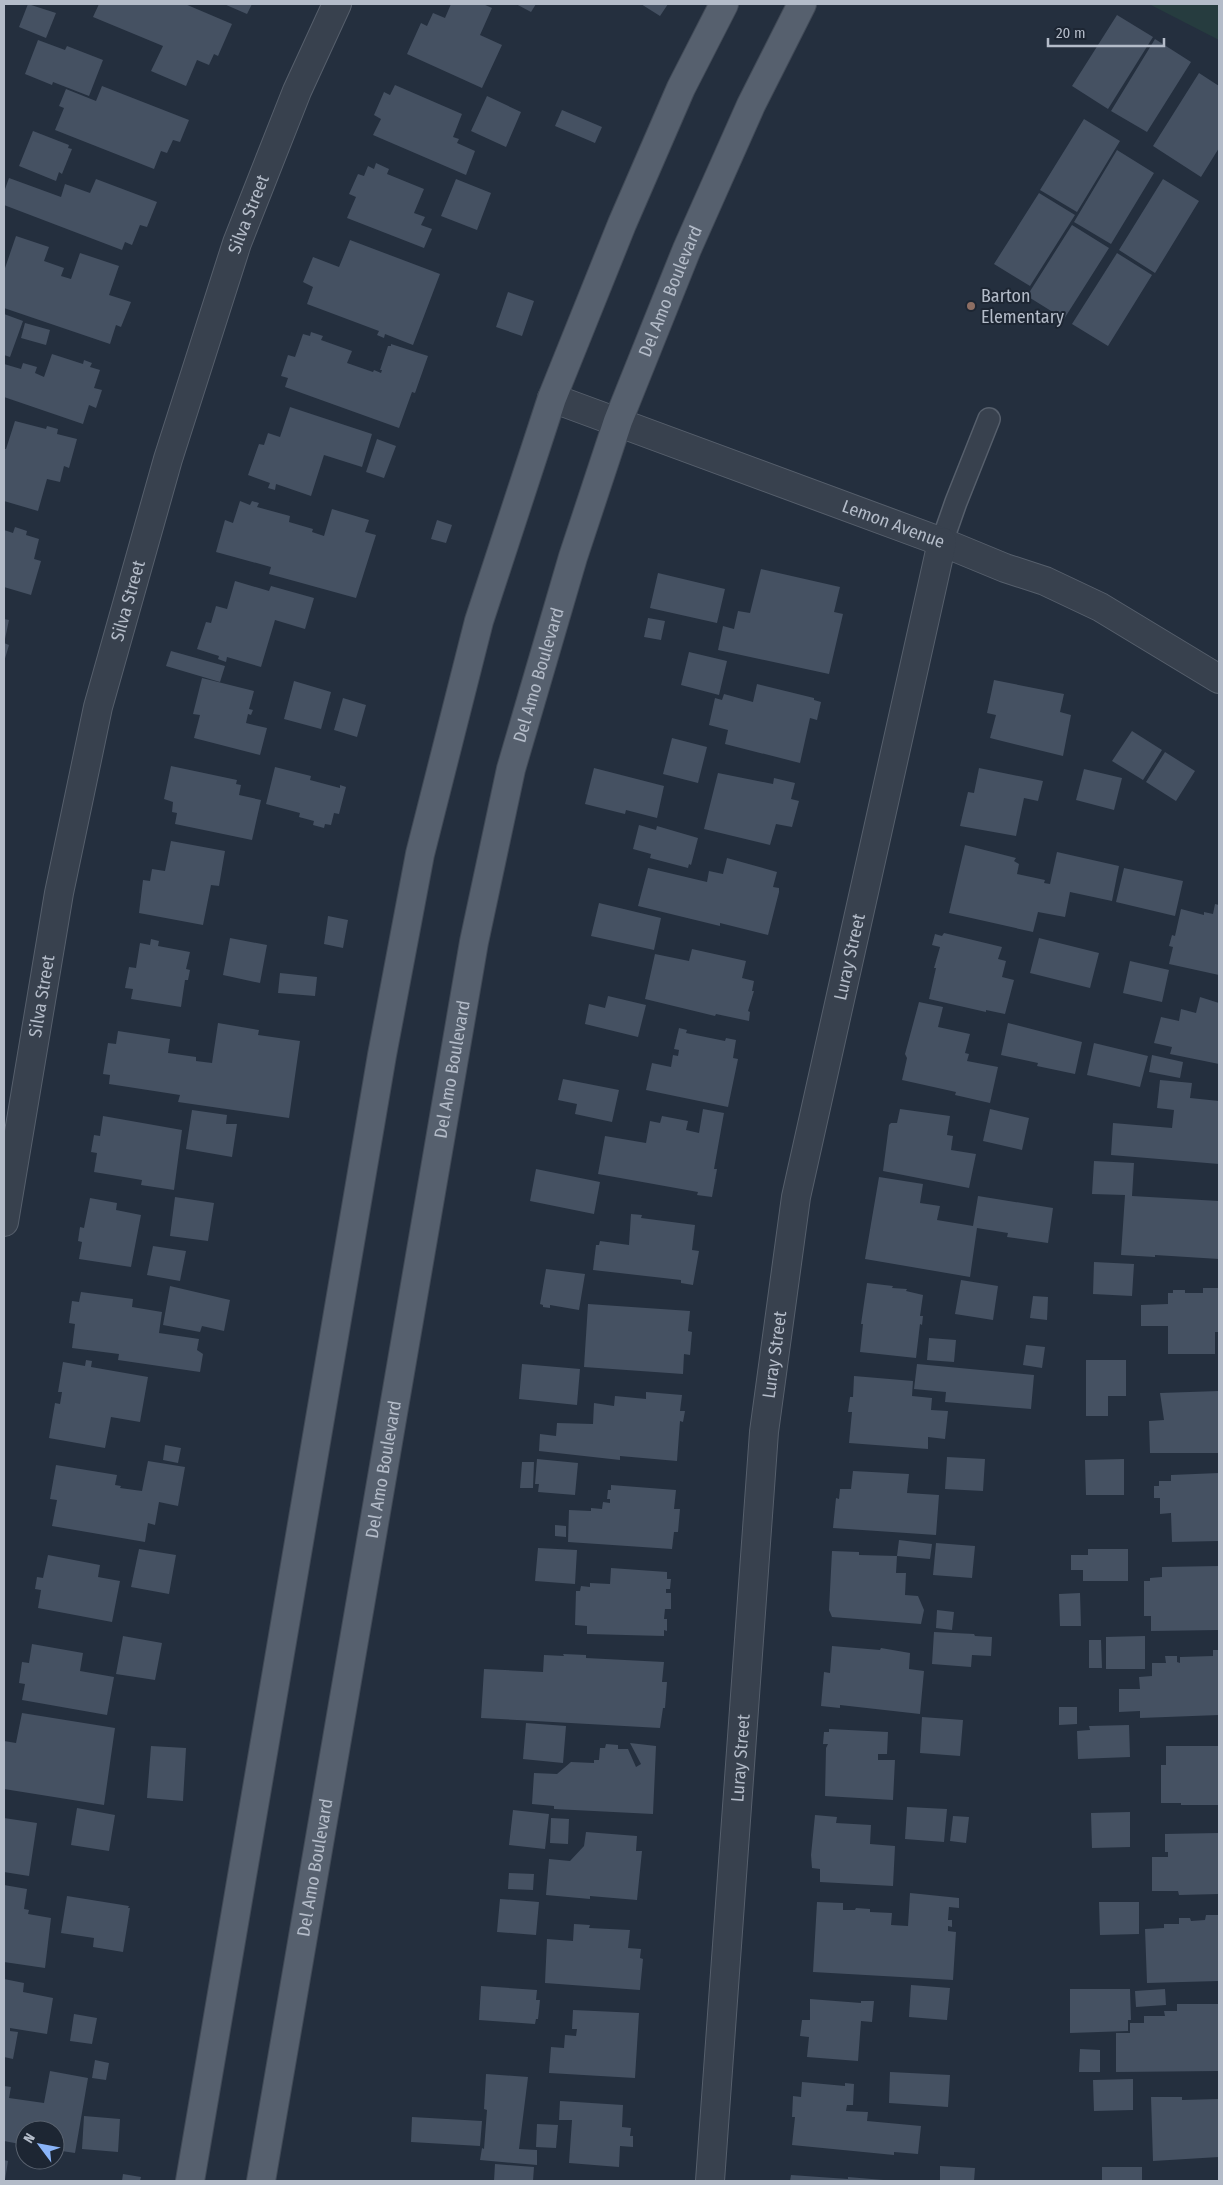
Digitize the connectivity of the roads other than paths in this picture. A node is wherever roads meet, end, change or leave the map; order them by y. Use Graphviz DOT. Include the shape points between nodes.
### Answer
graph roads {
  1 [pos="337,4"];
  2 [pos="724,4"];
  3 [pos="802,4"];
  4 [pos="552,398"];
  5 [pos="989,419"];
  6 [pos="618,421"];
  7 [pos="942,542"];
  8 [pos="1219,679"];
  9 [pos="4,1222"];
  10 [pos="190,2181"];
  11 [pos="261,2181"];
  12 [pos="710,2181"];
  1 -- 9 [label="street, Silva Street" via="297,91 237,243 168,459 98,707 59,893"];
  2 -- 4 [label="main road" via="680,88"];
  3 -- 6 [label="main road, Del Amo Boulevard" via="751,105 687,249"];
  4 -- 6 [label="street, Lemon Avenue"];
  4 -- 10 [label="main road" via="479,620 420,854 382,1056"];
  5 -- 7 [label="lane"];
  6 -- 7 [label="street, Lemon Avenue"];
  6 -- 11 [label="main road, Del Amo Boulevard" via="573,557 511,769 474,942"];
  7 -- 8 [label="street, Lemon Avenue" via="1045,581 1100,607"];
  7 -- 12 [label="street, Luray Street" via="793,1217 764,1432"];
}
